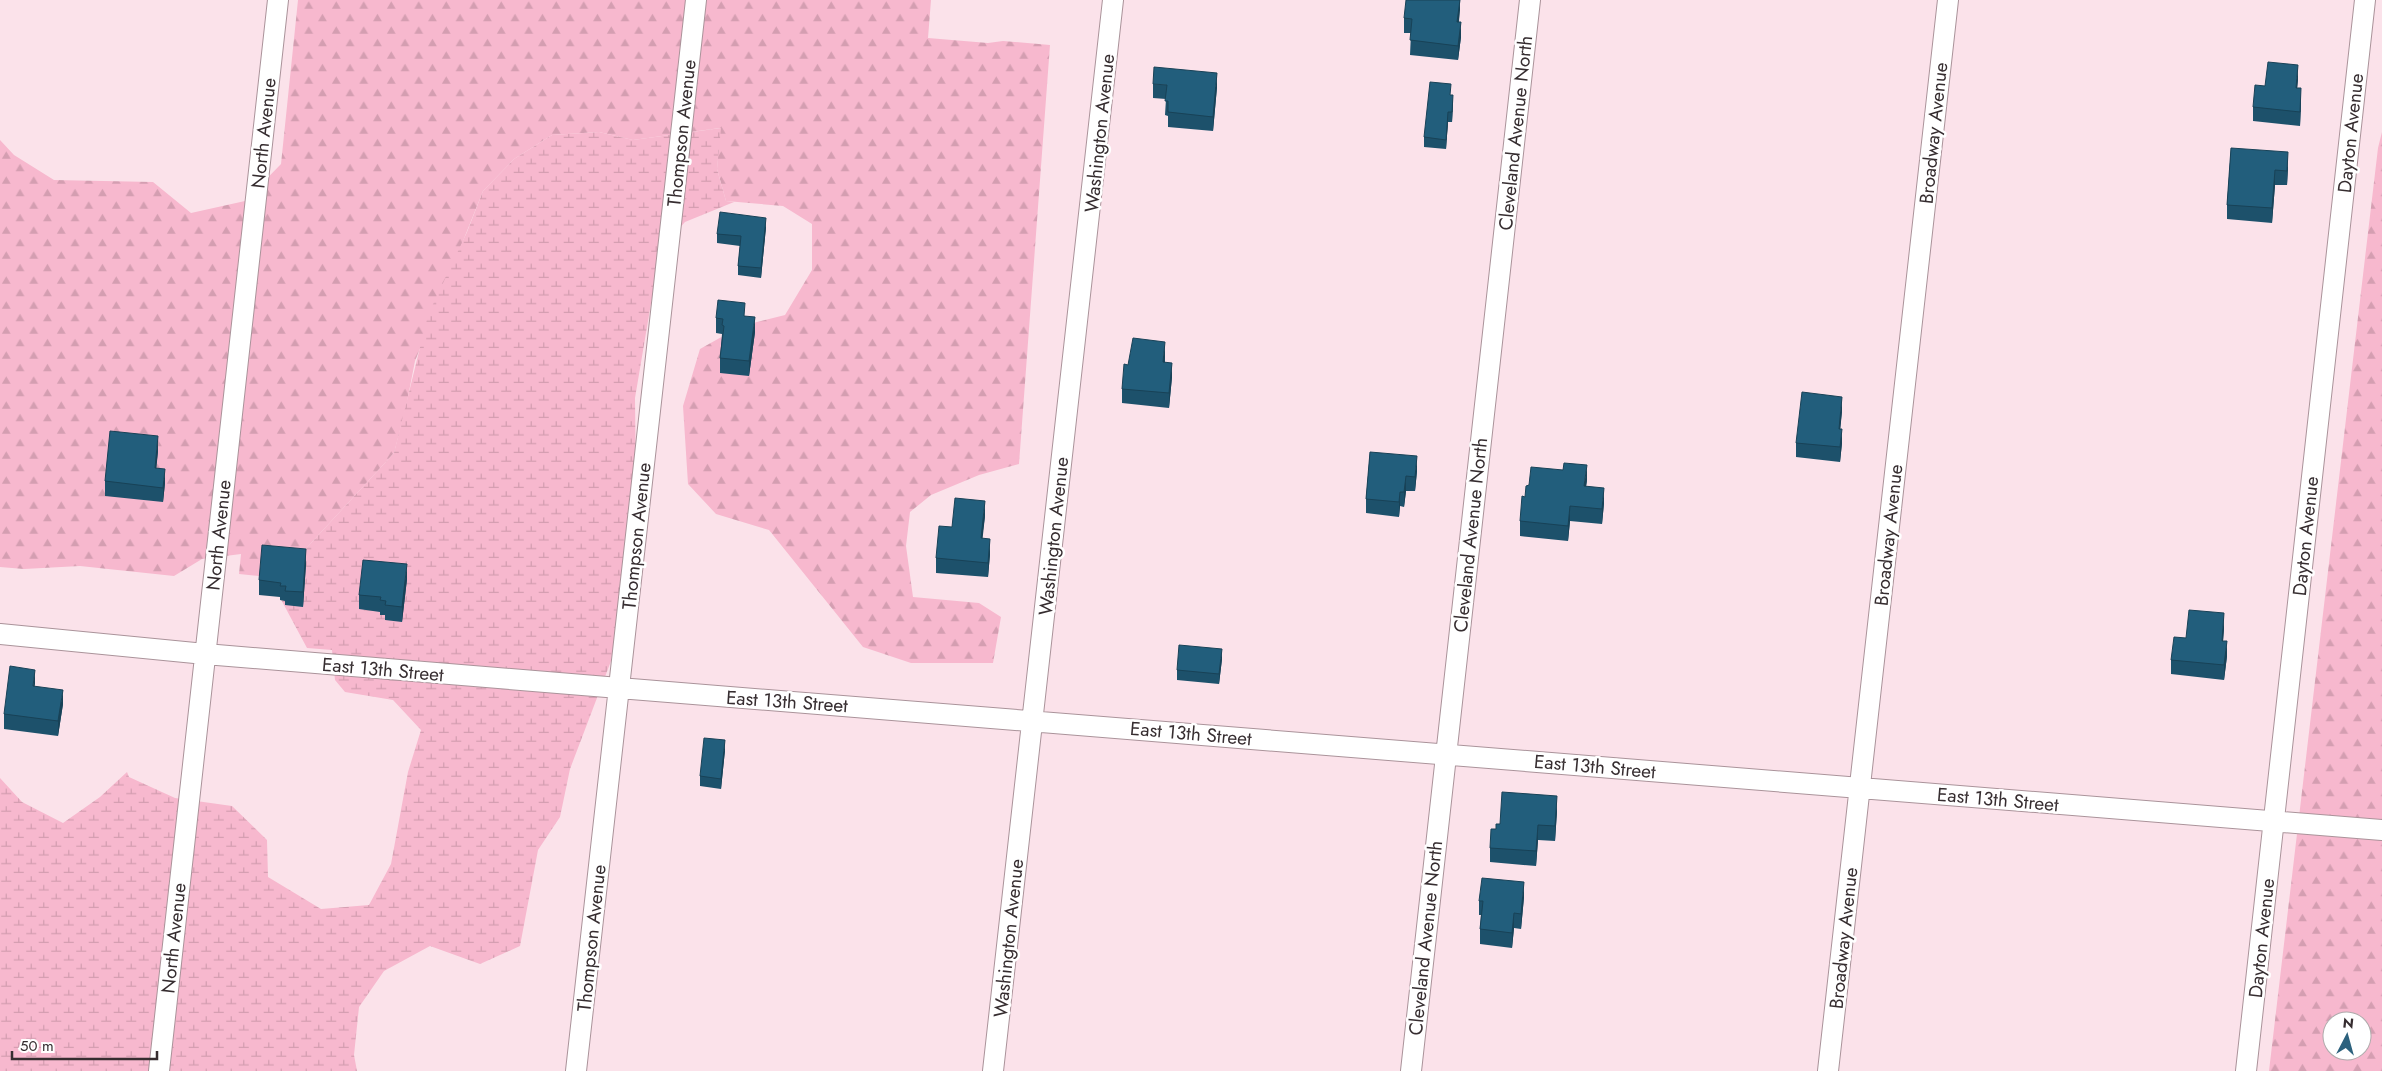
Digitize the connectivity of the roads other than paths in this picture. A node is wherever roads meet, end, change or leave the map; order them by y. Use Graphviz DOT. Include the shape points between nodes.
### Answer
graph roads {
  1 [pos="278,0"];
  2 [pos="696,0"];
  3 [pos="1114,0"];
  4 [pos="1530,0"];
  5 [pos="1948,0"];
  6 [pos="2365,0"];
  7 [pos="0,634"];
  8 [pos="205,654"];
  9 [pos="619,688"];
  10 [pos="1033,721"];
  11 [pos="1446,753"];
  12 [pos="1859,787"];
  13 [pos="2274,821"];
  14 [pos="2382,830"];
  15 [pos="159,1071"];
  16 [pos="576,1071"];
  17 [pos="993,1071"];
  18 [pos="1411,1071"];
  19 [pos="1828,1071"];
  20 [pos="2246,1071"];
  1 -- 8 [label="street, North Avenue"];
  2 -- 9 [label="street, Thompson Avenue"];
  3 -- 10 [label="street, Washington Avenue"];
  4 -- 11 [label="street, Cleveland Avenue North"];
  5 -- 12 [label="street, Broadway Avenue"];
  6 -- 13 [label="street, Dayton Avenue"];
  7 -- 8 [label="street, East 13th Street"];
  8 -- 9 [label="street, East 13th Street"];
  8 -- 15 [label="street, North Avenue"];
  9 -- 10 [label="street, East 13th Street"];
  9 -- 16 [label="street, Thompson Avenue"];
  10 -- 11 [label="street, East 13th Street"];
  10 -- 17 [label="street, Washington Avenue"];
  11 -- 12 [label="street, East 13th Street"];
  11 -- 18 [label="street, Cleveland Avenue North"];
  12 -- 13 [label="street, East 13th Street"];
  12 -- 19 [label="street, Broadway Avenue"];
  13 -- 14 [label="street, East 13th Street"];
  13 -- 20 [label="street, Dayton Avenue"];
}
